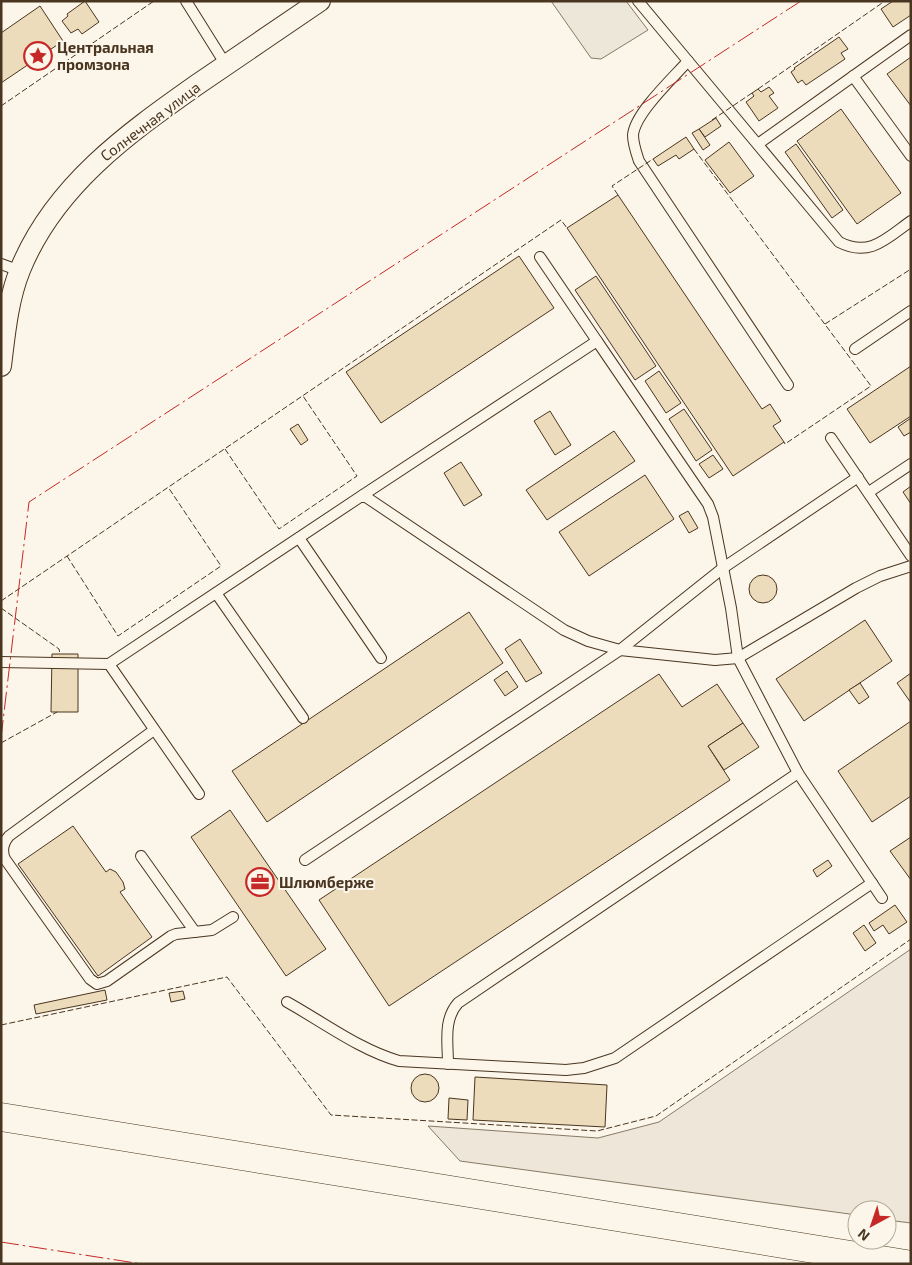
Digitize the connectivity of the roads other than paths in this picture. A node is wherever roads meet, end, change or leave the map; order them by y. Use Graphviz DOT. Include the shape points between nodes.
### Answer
graph roads {
  1 [pos="186,1"];
  2 [pos="320,1"];
  3 [pos="638,1"];
  4 [pos="911,34"];
  5 [pos="688,61"];
  6 [pos="226,65"];
  7 [pos="853,76"];
  8 [pos="758,144"];
  9 [pos="911,156"];
  10 [pos="911,221"];
  11 [pos="540,256"];
  12 [pos="10,267"];
  13 [pos="911,311"];
  14 [pos="597,341"];
  15 [pos="855,349"];
  16 [pos="1,366"];
  17 [pos="788,385"];
  18 [pos="831,438"];
  19 [pos="911,464"];
  20 [pos="858,476"];
  21 [pos="868,492"];
  22 [pos="363,495"];
  23 [pos="299,538"];
  24 [pos="911,556"];
  25 [pos="911,566"];
  26 [pos="723,568"];
  27 [pos="216,593"];
  28 [pos="620,650"];
  29 [pos="381,658"];
  30 [pos="738,658"];
  31 [pos="1,662"];
  32 [pos="109,664"];
  33 [pos="303,718"];
  34 [pos="154,730"];
  35 [pos="798,773"];
  36 [pos="199,794"];
  37 [pos="141,856"];
  38 [pos="305,860"];
  39 [pos="872,883"];
  40 [pos="882,898"];
  41 [pos="233,917"];
  42 [pos="195,932"];
  43 [pos="288,1002"];
  44 [pos="448,1064"];
  45 [pos="1,1117"];
  46 [pos="906,1264"];
  1 -- 6 [label="lane"];
  2 -- 6 [label="street, Солнечная улица"];
  3 -- 5 [label="lane"];
  4 -- 7 [label="lane"];
  5 -- 8 [label="lane"];
  5 -- 17 [label="lane" via="642,112 633,134 634,147 639,161"];
  6 -- 12 [label="street, Солнечная улица" via="145,121 92,167 67,192 28,252"];
  7 -- 8 [label="lane"];
  7 -- 9 [label="lane"];
  8 -- 10 [label="lane" via="839,242 850,248 876,245"];
  11 -- 14 [label="lane"];
  12 -- 16 [label="street, Солнечная улица"];
  13 -- 15 [label="lane"];
  14 -- 22 [label="lane"];
  14 -- 26 [label="lane" via="708,504"];
  18 -- 20 [label="lane"];
  19 -- 21 [label="lane"];
  20 -- 21 [label="lane"];
  20 -- 26 [label="lane"];
  21 -- 24 [label="lane"];
  22 -- 23 [label="lane"];
  22 -- 28 [label="lane" via="564,630"];
  23 -- 27 [label="lane"];
  23 -- 29 [label="lane"];
  25 -- 30 [label="lane" via="856,588"];
  26 -- 28 [label="lane"];
  26 -- 30 [label="lane"];
  27 -- 32 [label="lane"];
  27 -- 33 [label="lane"];
  28 -- 30 [label="lane" via="715,660"];
  28 -- 38 [label="lane"];
  30 -- 35 [label="lane"];
  31 -- 32 [label="lane"];
  32 -- 34 [label="lane"];
  34 -- 36 [label="lane"];
  34 -- 42 [label="lane" via="9,836 4,841 2,853 93,983 107,981 170,936"];
  35 -- 39 [label="lane"];
  35 -- 44 [label="lane" via="458,1003 448,1018"];
  37 -- 42 [label="lane"];
  39 -- 40 [label="lane"];
  39 -- 44 [label="lane" via="615,1058 566,1070"];
  41 -- 42 [label="lane" via="212,930"];
  43 -- 44 [label="lane" via="383,1057"];
  45 -- 46 [label="main road"];
}
